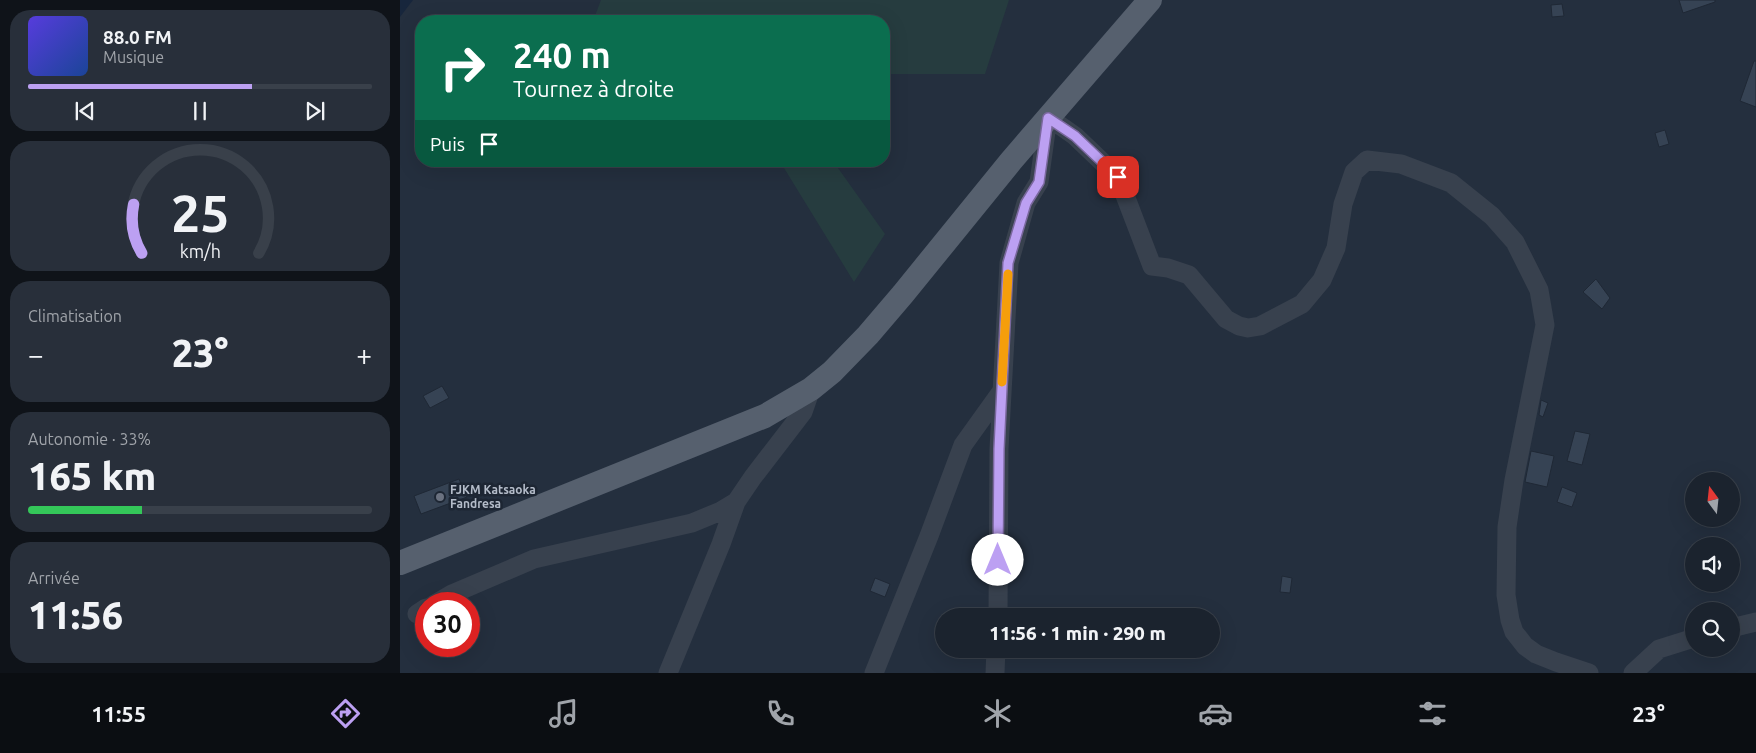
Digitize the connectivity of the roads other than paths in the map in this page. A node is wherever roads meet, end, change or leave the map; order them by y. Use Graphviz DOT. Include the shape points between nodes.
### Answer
graph roads {
  1 [pos="1150,0"];
  2 [pos="1048,118"];
  3 [pos="811,389"];
  4 [pos="1001,392"];
  5 [pos="736,502"];
  6 [pos="400,563"];
  7 [pos="457,592"];
  8 [pos="998,608"];
  9 [pos="1756,622"];
  10 [pos="1740,626"];
  11 [pos="1685,641"];
  12 [pos="996,658"];
  13 [pos="668,673"];
  14 [pos="874,673"];
  15 [pos="995,673"];
  16 [pos="1589,673"];
  17 [pos="1633,673"];
  1 -- 2 [label="main road"];
  2 -- 3 [label="main road" via="868,335"];
  2 -- 4 [label="street" via="1039,182 1026,203 1008,263"];
  2 -- 16 [label="street" via="1075,136 1118,177 1152,266 1189,275 1226,319 1238,326 1260,326 1302,304 1322,280 1336,248 1343,204 1354,172 1367,160 1401,164 1451,183 1492,216 1515,242 1526,262 1539,290 1545,325 1507,527 1506,595 1510,620 1514,632 1536,654"];
  3 -- 5 [label="street" via="803,412"];
  3 -- 6 [label="main road" via="765,416"];
  4 -- 8 [label="street"];
  4 -- 14 [label="street" via="963,445"];
  5 -- 7 [label="street" via="692,523 534,559"];
  5 -- 13 [label="street"];
  9 -- 10 [label="street"];
  11 -- 17 [label="street" via="1659,649"];
  12 -- 15 [label="street"];
}
